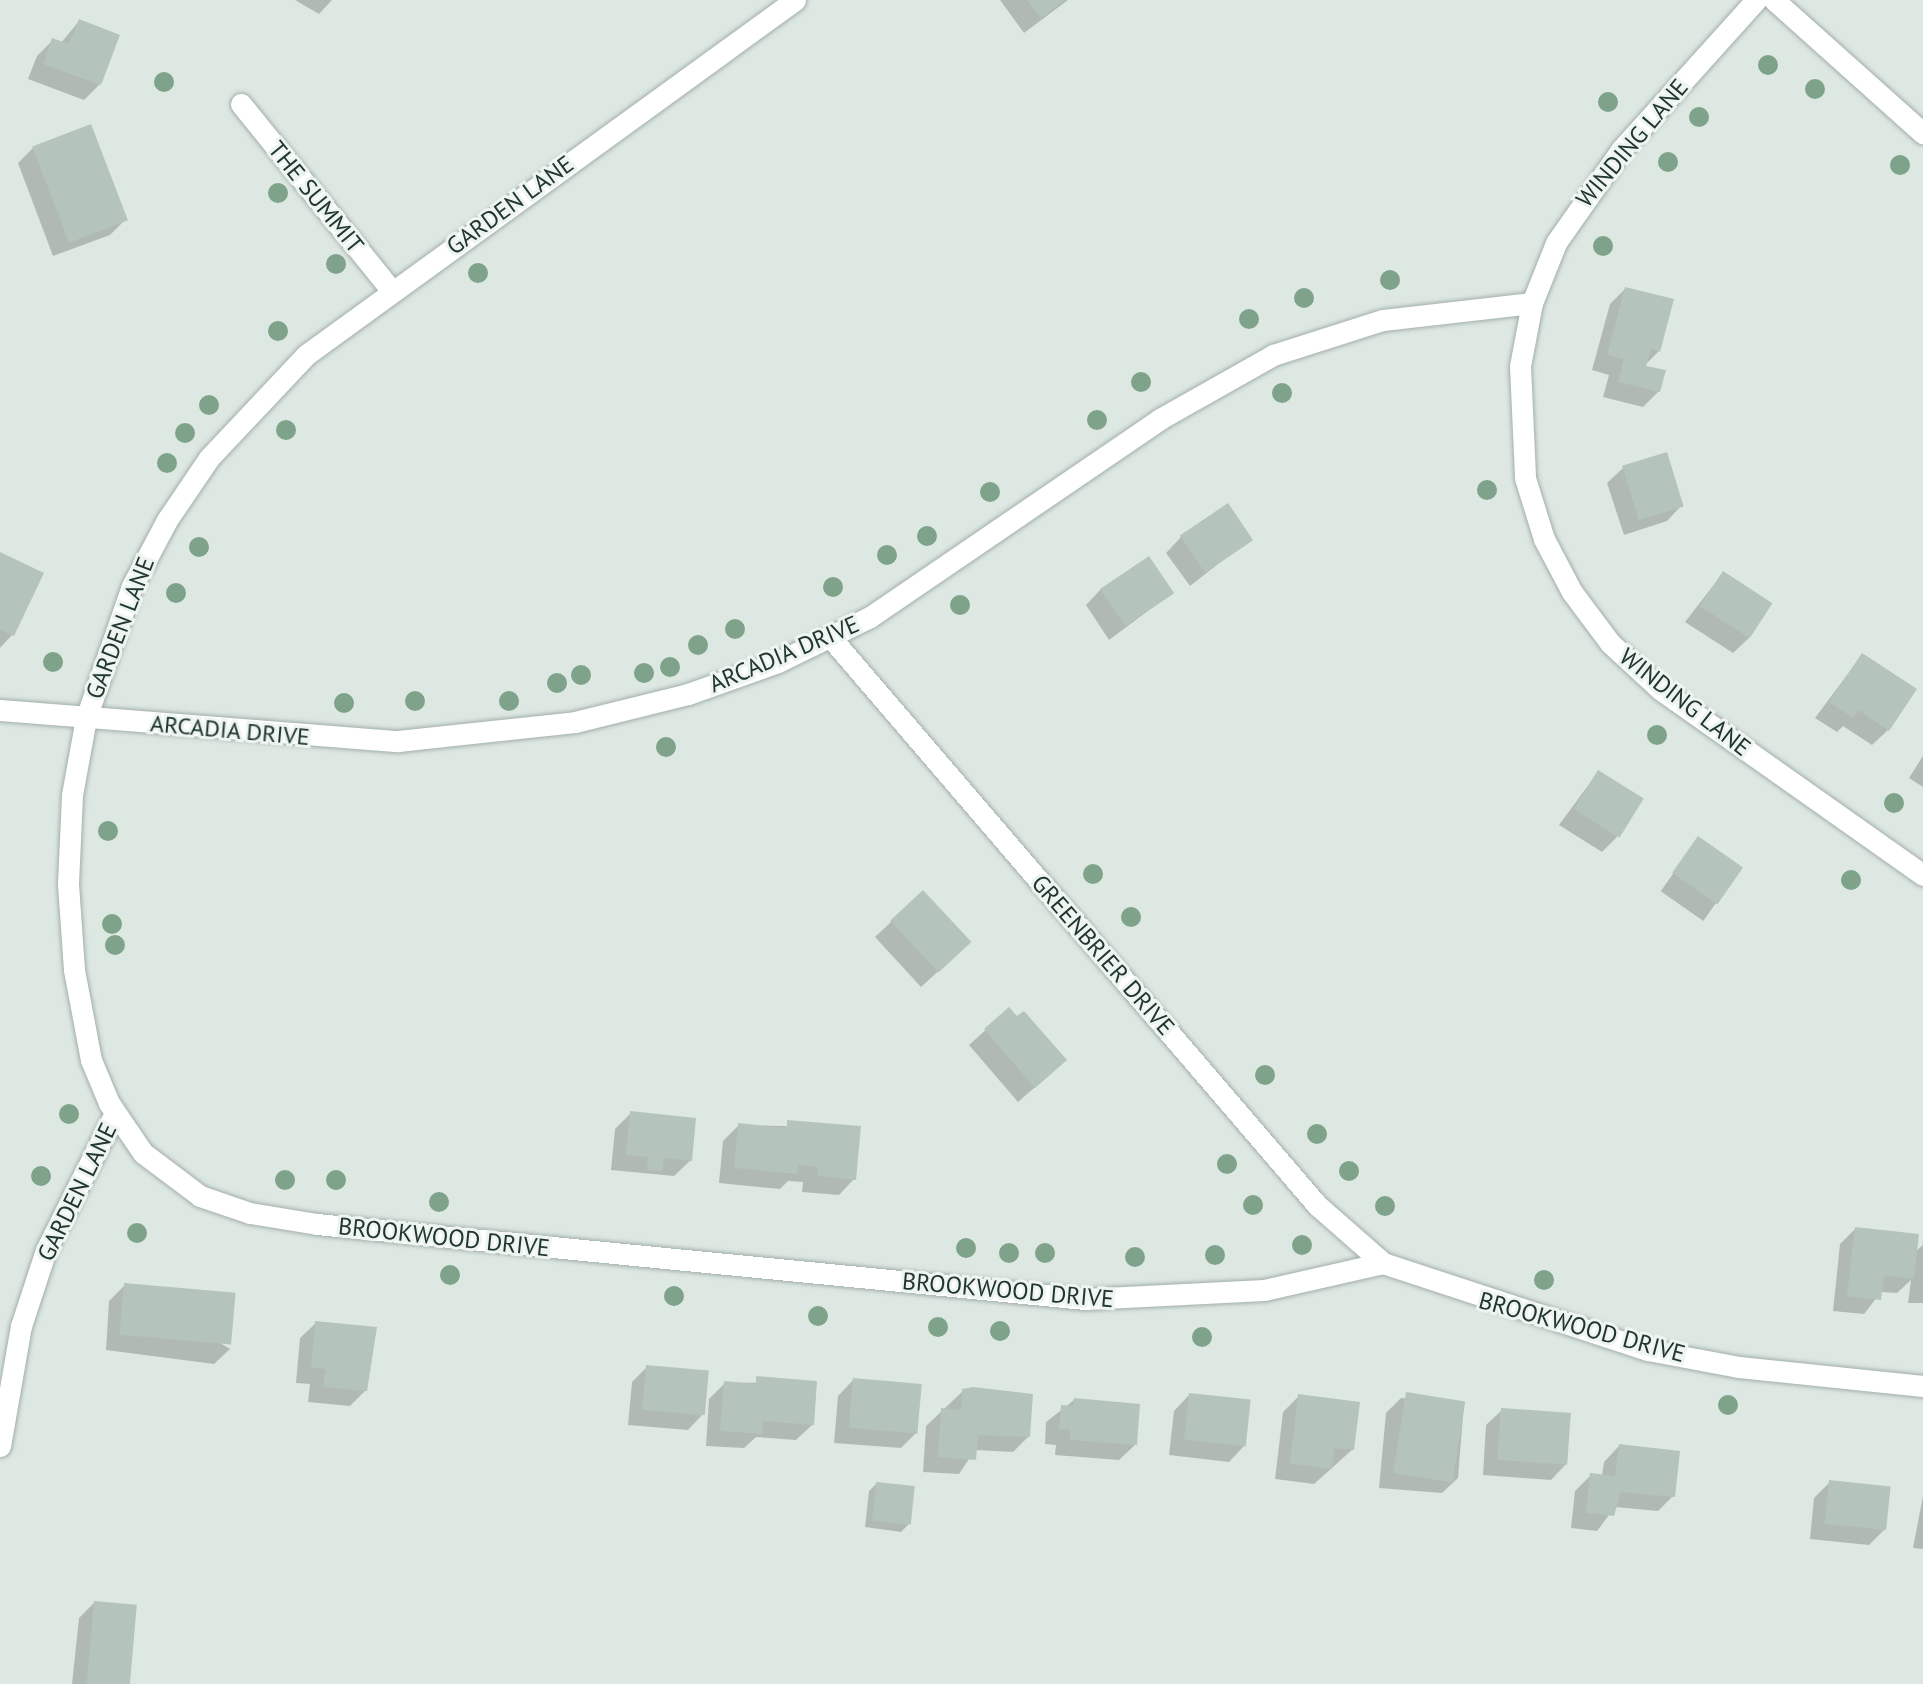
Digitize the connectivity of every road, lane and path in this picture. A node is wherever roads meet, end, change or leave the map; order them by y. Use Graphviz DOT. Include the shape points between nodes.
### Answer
graph roads {
  1 [pos="795,0"];
  2 [pos="1756,0"];
  3 [pos="1774,0"];
  4 [pos="241,104"];
  5 [pos="1923,133"];
  6 [pos="391,290"];
  7 [pos="1532,303"];
  8 [pos="831,638"];
  9 [pos="0,710"];
  10 [pos="86,718"];
  11 [pos="1923,875"];
  12 [pos="116,1113"];
  13 [pos="1383,1263"];
  14 [pos="1923,1386"];
  15 [pos="0,1446"];
  1 -- 6 [label="street, GARDEN LANE"];
  2 -- 7 [label="street, WINDING LANE" via="1578,204"];
  3 -- 5 [label="street"];
  4 -- 6 [label="street, THE SUMMIT"];
  6 -- 10 [label="street, GARDEN LANE" via="306,355 209,458 132,586"];
  7 -- 8 [label="street, ARCADIA DRIVE" via="1383,320 1273,355 1160,419 983,546"];
  7 -- 11 [label="street, WINDING LANE" via="1518,410 1525,478 1545,539 1572,592 1610,643 1661,690"];
  8 -- 10 [label="street, ARCADIA DRIVE" via="688,694 575,722 472,737 290,736"];
  8 -- 13 [label="street, GREENBRIER DRIVE" via="1317,1205"];
  9 -- 10 [label="street, ARCADIA DRIVE"];
  10 -- 12 [label="street, GARDEN LANE" via="72,795 68,884 74,970 91,1060"];
  12 -- 13 [label="street, BROOKWOOD DRIVE" via="143,1153 200,1196 250,1213 317,1224 1085,1299 1264,1290"];
  12 -- 15 [label="street, GARDEN LANE" via="46,1250 20,1326"];
  13 -- 14 [label="street, BROOKWOOD DRIVE" via="1520,1313 1648,1350 1739,1367"];
}
